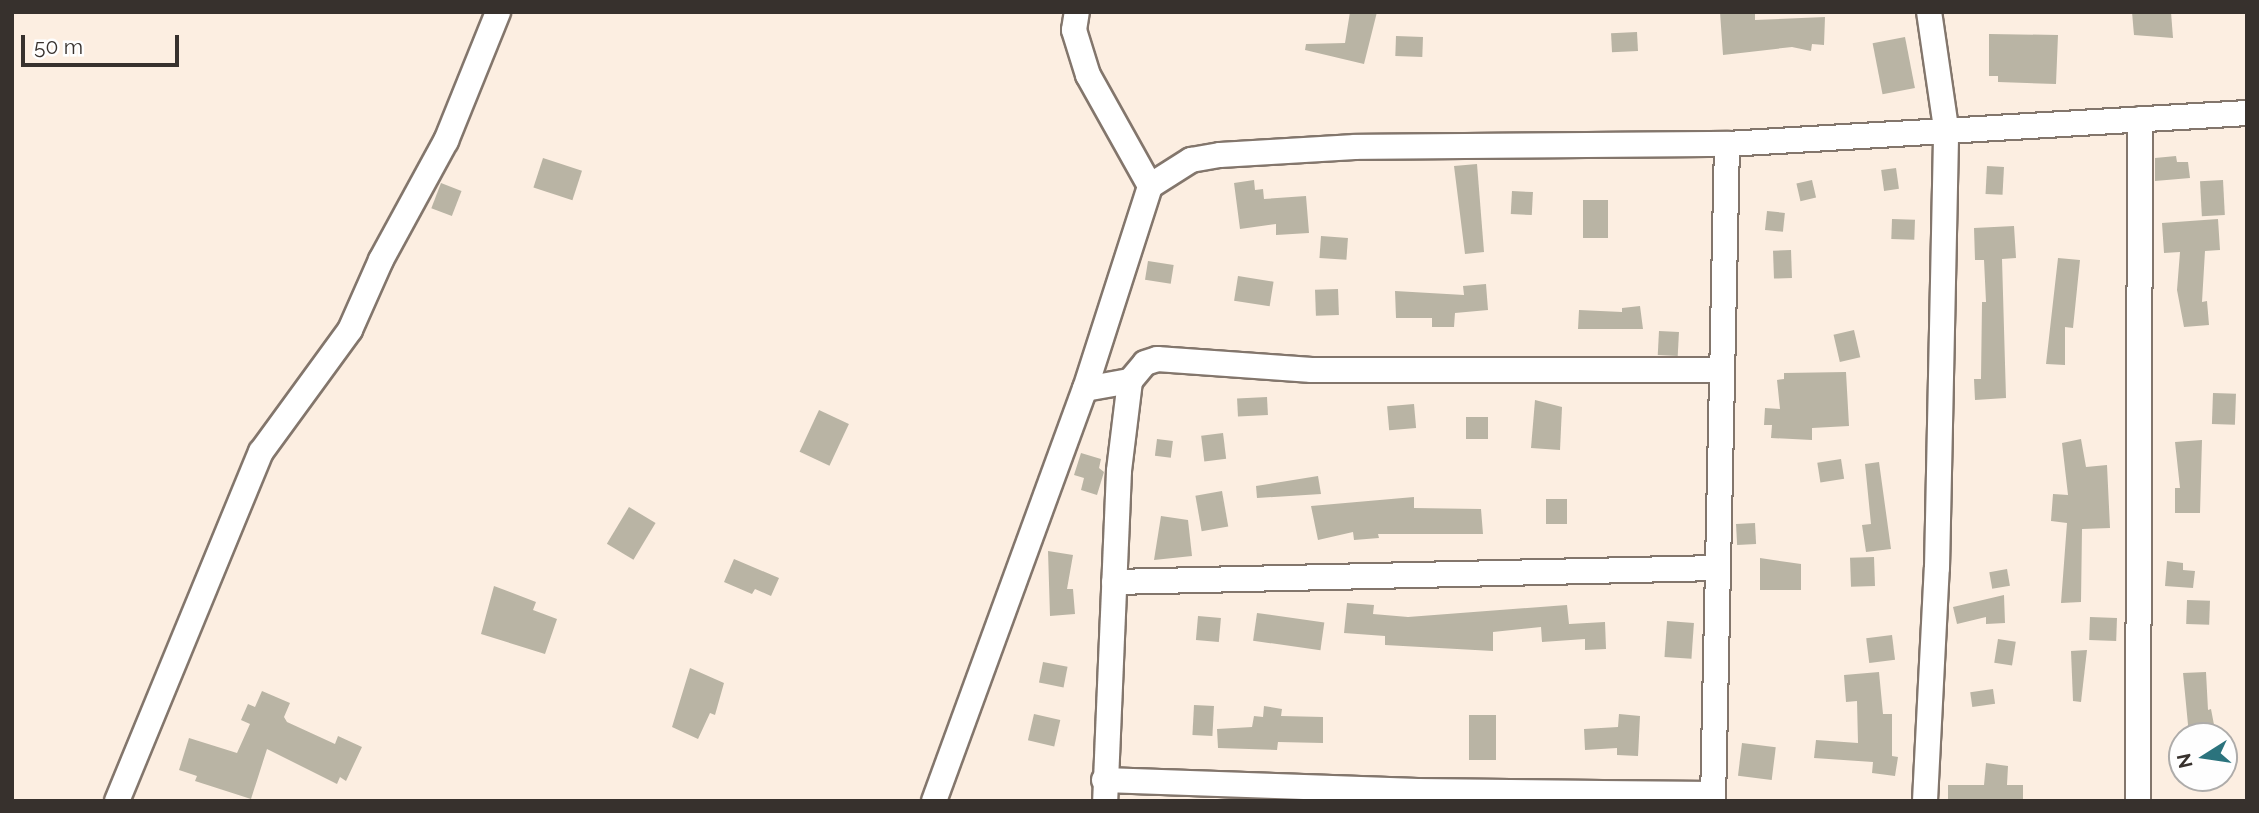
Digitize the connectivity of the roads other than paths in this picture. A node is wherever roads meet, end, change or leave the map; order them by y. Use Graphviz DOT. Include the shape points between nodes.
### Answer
graph roads {
  1 [pos="498,12"];
  2 [pos="1077,12"];
  3 [pos="1929,12"];
  4 [pos="2247,113"];
  5 [pos="2140,119"];
  6 [pos="1946,128"];
  7 [pos="1727,144"];
  8 [pos="1150,186"];
  9 [pos="1720,370"];
  10 [pos="1130,381"];
  11 [pos="1085,389"];
  12 [pos="1717,569"];
  13 [pos="1114,582"];
  14 [pos="1104,790"];
  15 [pos="1713,797"];
  16 [pos="117,801"];
  17 [pos="934,801"];
  18 [pos="1926,801"];
  19 [pos="2138,801"];
  1 -- 16 [label="street" via="446,141 381,260 350,330 261,452"];
  2 -- 8 [label="street" via="1074,30 1088,75"];
  3 -- 6 [label="street"];
  4 -- 5 [label="street"];
  5 -- 6 [label="street"];
  5 -- 19 [label="street"];
  6 -- 7 [label="street"];
  6 -- 18 [label="street" via="1937,568"];
  7 -- 8 [label="street" via="1355,147 1220,155 1191,160"];
  7 -- 9 [label="street"];
  8 -- 11 [label="street"];
  9 -- 10 [label="street" via="1312,370 1157,359 1145,363"];
  9 -- 12 [label="street"];
  10 -- 11 [label="street"];
  10 -- 13 [label="street" via="1119,471"];
  11 -- 17 [label="street"];
  12 -- 13 [label="street"];
  12 -- 15 [label="street"];
  13 -- 14 [label="street"];
  14 -- 15 [label="street"];
}
